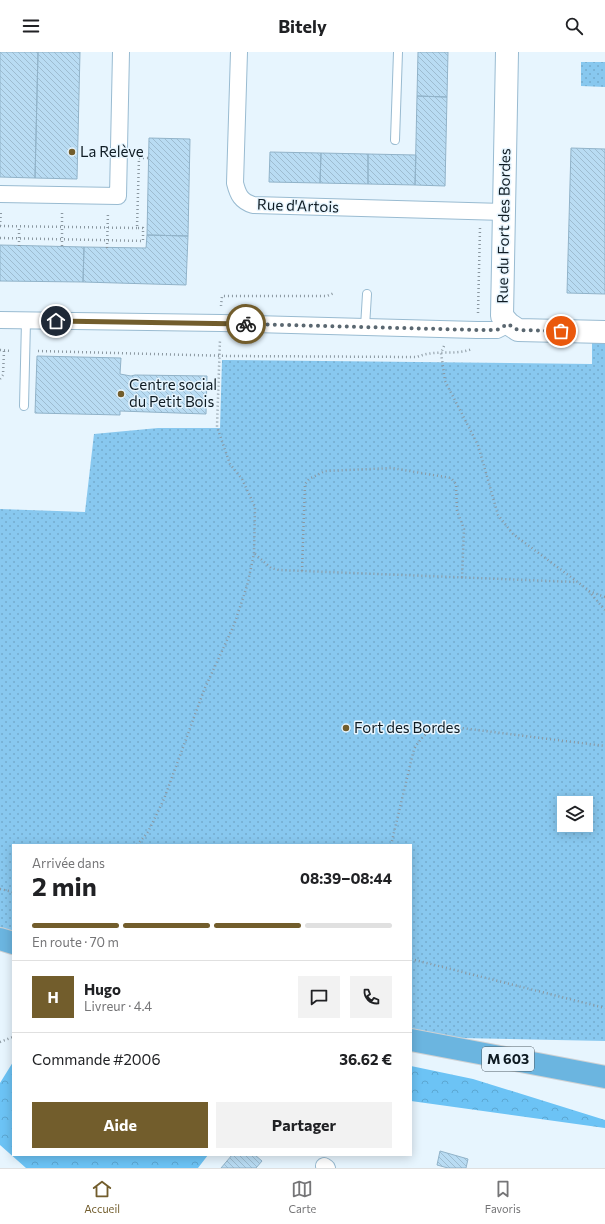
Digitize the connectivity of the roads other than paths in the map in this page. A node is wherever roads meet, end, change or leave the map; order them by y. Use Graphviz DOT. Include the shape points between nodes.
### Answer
graph roads {
  1 [pos="121,52"];
  2 [pos="239,52"];
  3 [pos="398,52"];
  4 [pos="507,52"];
  5 [pos="395,140"];
  6 [pos="0,194"];
  7 [pos="504,212"];
  8 [pos="367,294"];
  9 [pos="0,320"];
  10 [pos="26,321"];
  11 [pos="508,324"];
  12 [pos="365,327"];
  13 [pos="605,332"];
  14 [pos="24,406"];
  15 [pos="0,939"];
  16 [pos="12,943"];
  17 [pos="0,949"];
  18 [pos="12,952"];
  19 [pos="412,1040"];
  20 [pos="605,1077"];
  1 -- 6 [label="street" via="118,196"];
  2 -- 7 [label="street, Rue d'Artois" via="235,183 239,197 245,202 253,205"];
  3 -- 5 [label="lane"];
  4 -- 7 [label="street, Rue du Fort des Bordes"];
  7 -- 11 [label="street, Rue du Fort des Bordes" via="502,316"];
  8 -- 12 [label="lane"];
  9 -- 10 [label="street"];
  10 -- 12 [label="street"];
  10 -- 14 [label="lane"];
  11 -- 12 [label="street" via="497,330"];
  11 -- 13 [label="street, Rue du Fort des Bordes" via="518,330"];
  15 -- 16 [label="highway"];
  17 -- 18 [label="highway"];
  19 -- 20 [label="highway, M 603"];
}
